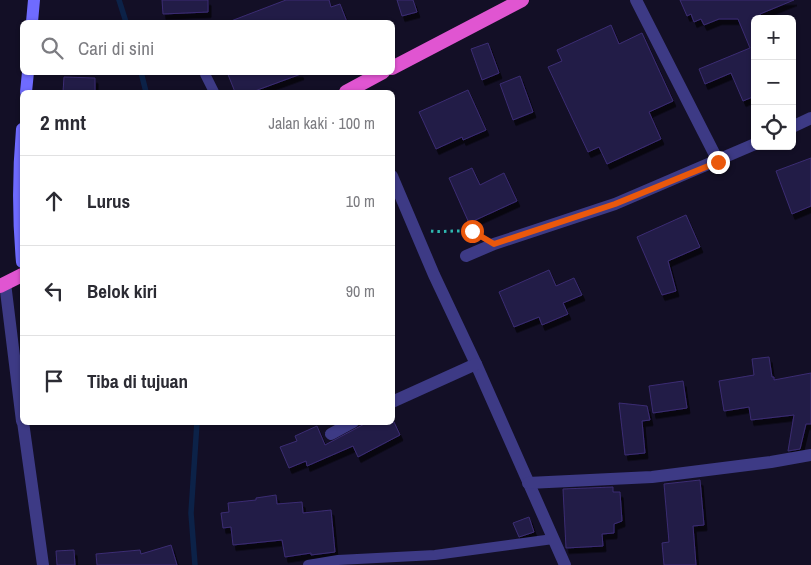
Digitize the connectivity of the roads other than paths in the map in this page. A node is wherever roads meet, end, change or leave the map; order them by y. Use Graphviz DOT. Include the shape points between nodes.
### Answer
graph roads {
  1 [pos="34,0"];
  2 [pos="522,0"];
  3 [pos="636,0"];
  4 [pos="32,20"];
  5 [pos="395,66"];
  6 [pos="28,75"];
  7 [pos="206,75"];
  8 [pos="378,75"];
  9 [pos="26,90"];
  10 [pos="213,90"];
  11 [pos="353,90"];
  12 [pos="811,118"];
  13 [pos="796,125"];
  14 [pos="751,146"];
  15 [pos="20,152"];
  16 [pos="718,162"];
  17 [pos="395,183"];
  18 [pos="20,235"];
  19 [pos="466,256"];
  20 [pos="20,275"];
  21 [pos="3,285"];
  22 [pos="476,364"];
  23 [pos="20,401"];
  24 [pos="395,401"];
  25 [pos="23,425"];
  26 [pos="347,425"];
  27 [pos="331,434"];
  28 [pos="811,455"];
  29 [pos="528,482"];
  30 [pos="553,539"];
  31 [pos="435,555"];
  32 [pos="43,565"];
  33 [pos="308,565"];
  34 [pos="415,565"];
  35 [pos="565,565"];
  1 -- 4 [label="main road"];
  2 -- 5 [label="highway"];
  3 -- 16 [label="street"];
  6 -- 9 [label="main road"];
  7 -- 10 [label="lane"];
  8 -- 11 [label="highway"];
  12 -- 13 [label="street"];
  14 -- 16 [label="street"];
  15 -- 18 [label="main road"];
  16 -- 19 [label="street" via="615,204"];
  17 -- 22 [label="street"];
  20 -- 21 [label="highway"];
  21 -- 23 [label="street"];
  22 -- 24 [label="street"];
  22 -- 29 [label="street"];
  25 -- 32 [label="street"];
  26 -- 27 [label="street"];
  28 -- 29 [label="street" via="652,478"];
  29 -- 30 [label="street"];
  30 -- 31 [label="lane"];
  30 -- 35 [label="street"];
  31 -- 33 [label="lane" via="338,560"];
  31 -- 34 [label="lane"];
}
